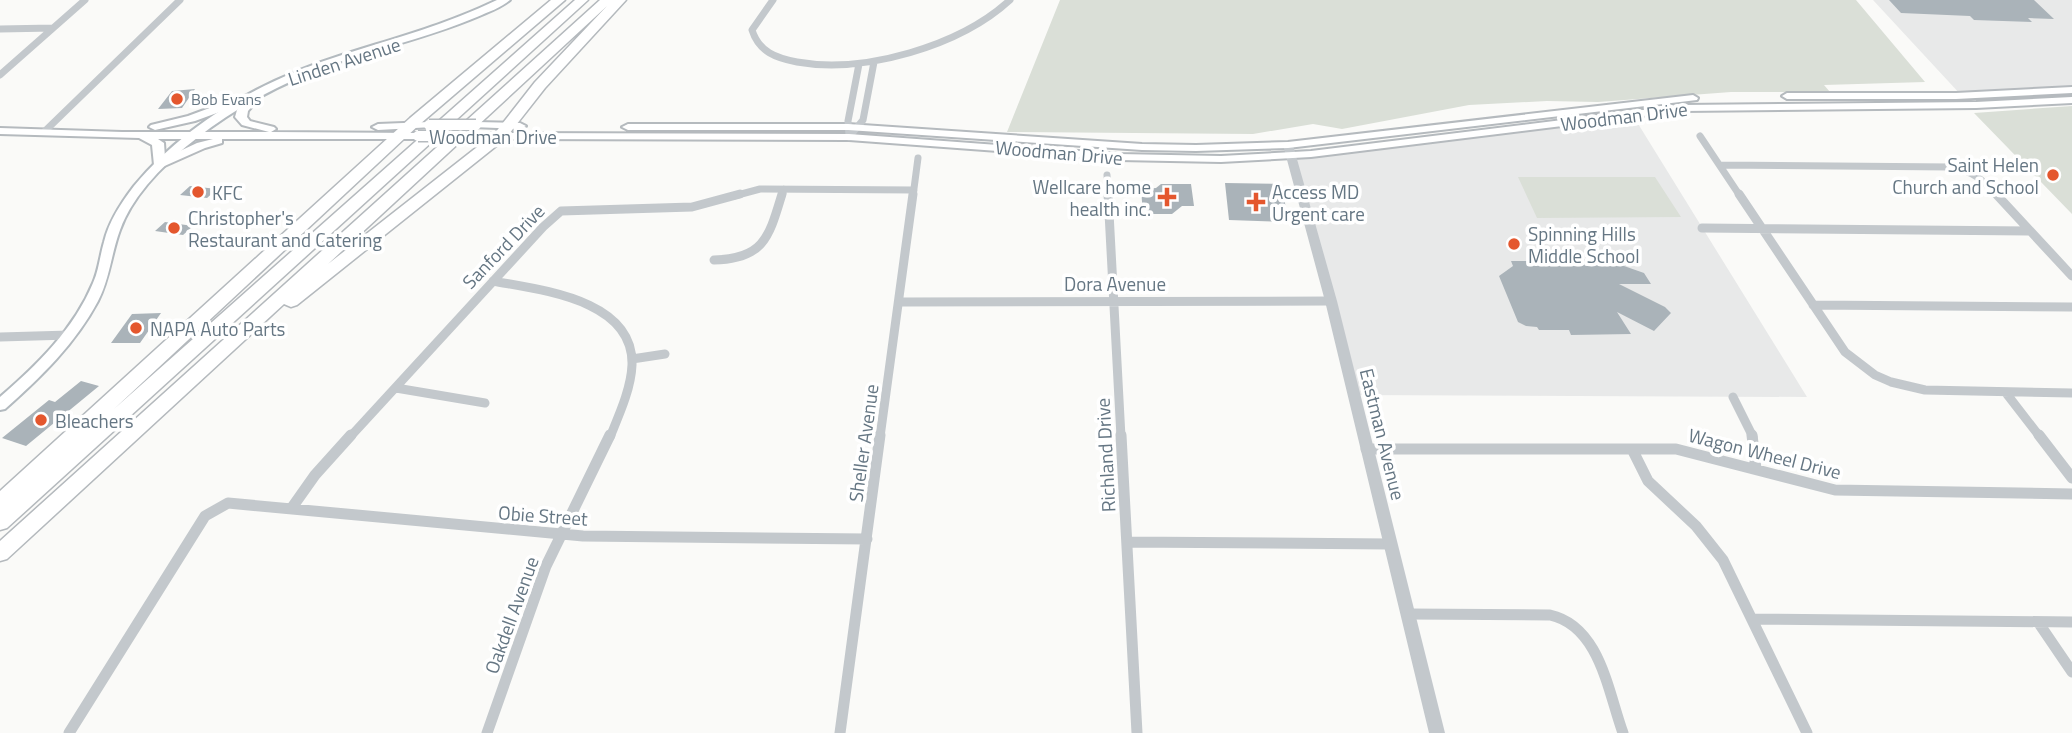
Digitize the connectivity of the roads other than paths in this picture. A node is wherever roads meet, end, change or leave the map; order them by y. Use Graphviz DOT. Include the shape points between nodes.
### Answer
graph roads {
  1 [pos="85,0"];
  2 [pos="180,0"];
  3 [pos="505,0"];
  4 [pos="559,0"];
  5 [pos="582,0"];
  6 [pos="607,0"];
  7 [pos="620,0"];
  8 [pos="773,0"];
  9 [pos="1010,0"];
  10 [pos="0,29"];
  11 [pos="53,29"];
  12 [pos="874,62"];
  13 [pos="859,64"];
  14 [pos="0,75"];
  15 [pos="2072,90"];
  16 [pos="260,92"];
  17 [pos="246,98"];
  18 [pos="2072,100"];
  19 [pos="155,127"];
  20 [pos="270,129"];
  21 [pos="504,130"];
  22 [pos="0,131"];
  23 [pos="45,131"];
  24 [pos="401,131"];
  25 [pos="852,131"];
  26 [pos="198,132"];
  27 [pos="142,135"];
  28 [pos="242,136"];
  29 [pos="1700,136"];
  30 [pos="1291,150"];
  31 [pos="918,158"];
  32 [pos="160,165"];
  33 [pos="1720,165"];
  34 [pos="1107,175"];
  35 [pos="783,189"];
  36 [pos="914,190"];
  37 [pos="1702,228"];
  38 [pos="1763,229"];
  39 [pos="2029,231"];
  40 [pos="714,260"];
  41 [pos="2072,276"];
  42 [pos="493,281"];
  43 [pos="1114,300"];
  44 [pos="1331,301"];
  45 [pos="900,302"];
  46 [pos="1813,305"];
  47 [pos="2072,307"];
  48 [pos="70,335"];
  49 [pos="0,337"];
  50 [pos="666,354"];
  51 [pos="632,359"];
  52 [pos="396,388"];
  53 [pos="2006,393"];
  54 [pos="2072,393"];
  55 [pos="1733,397"];
  56 [pos="485,403"];
  57 [pos="0,405"];
  58 [pos="1366,449"];
  59 [pos="1632,449"];
  60 [pos="106,456"];
  61 [pos="1756,469"];
  62 [pos="2072,478"];
  63 [pos="2072,494"];
  64 [pos="0,503"];
  65 [pos="291,509"];
  66 [pos="0,522"];
  67 [pos="560,534"];
  68 [pos="867,539"];
  69 [pos="1127,542"];
  70 [pos="1390,544"];
  71 [pos="0,553"];
  72 [pos="1409,614"];
  73 [pos="1753,619"];
  74 [pos="2038,622"];
  75 [pos="2072,622"];
  76 [pos="2072,672"];
  77 [pos="69,733"];
  78 [pos="487,733"];
  79 [pos="840,733"];
  80 [pos="1137,733"];
  81 [pos="1437,733"];
  82 [pos="1623,733"];
  83 [pos="1807,733"];
  1 -- 11 [label="street"];
  2 -- 23 [label="street"];
  3 -- 16 [label="main road, Linden Avenue" via="453,24 324,64"];
  4 -- 24 [label="highway" via="481,60"];
  5 -- 66 [label="highway"];
  6 -- 60 [label="highway"];
  7 -- 21 [label="highway"];
  8 -- 13 [label="street" via="752,30 761,50 789,61"];
  9 -- 12 [label="street" via="963,30"];
  10 -- 11 [label="street"];
  11 -- 14 [label="street"];
  12 -- 13 [label="street"];
  12 -- 25 [label="street" via="863,120"];
  13 -- 25 [label="street"];
  15 -- 30 [label="main road, Woodman Drive" via="1663,100"];
  16 -- 17 [label="main road, Linden Avenue"];
  16 -- 20 [label="main road" via="242,117 246,123"];
  17 -- 19 [label="main road"];
  17 -- 26 [label="main road, Linden Avenue"];
  18 -- 30 [label="main road, Woodman Drive" via="1694,107"];
  19 -- 23 [label="main road, Woodman Drive" via="58,127"];
  19 -- 26 [label="main road, Woodman Drive"];
  20 -- 24 [label="main road, Woodman Drive"];
  20 -- 26 [label="main road, Woodman Drive"];
  21 -- 24 [label="main road, Woodman Drive, bridge" via="429,125"];
  21 -- 24 [label="main road, Woodman Drive, bridge" via="464,136 418,136"];
  21 -- 25 [label="main road, Woodman Drive"];
  21 -- 60 [label="highway"];
  22 -- 23 [label="main road, Woodman Drive"];
  23 -- 27 [label="main road, Woodman Drive"];
  24 -- 28 [label="main road, Woodman Drive"];
  24 -- 64 [label="highway"];
  25 -- 30 [label="main road, Woodman Drive"];
  26 -- 27 [label="main road, Woodman Drive"];
  26 -- 28 [label="main road, Woodman Drive"];
  26 -- 32 [label="main road, Linden Avenue"];
  27 -- 32 [label="main road" via="158,143"];
  28 -- 32 [label="main road" via="201,145"];
  29 -- 33 [label="street"];
  30 -- 44 [label="street, Eastman Avenue"];
  31 -- 36 [label="street, Sheller Avenue"];
  32 -- 48 [label="main road, Linden Avenue" via="121,214 100,282"];
  33 -- 38 [label="street"];
  33 -- 39 [label="street" via="1967,170 1981,178"];
  34 -- 43 [label="street, Richland Drive"];
  35 -- 36 [label="street, Sanford Drive"];
  35 -- 40 [label="street" via="770,237 762,247 740,258"];
  35 -- 42 [label="street, Sanford Drive" via="750,190 679,208 561,211"];
  36 -- 45 [label="street, Sheller Avenue"];
  37 -- 38 [label="street"];
  38 -- 39 [label="street"];
  38 -- 46 [label="street"];
  39 -- 41 [label="street"];
  42 -- 51 [label="street, Oakdell Avenue" via="596,308 625,334"];
  42 -- 52 [label="street, Sanford Drive"];
  43 -- 44 [label="street, Dora Avenue"];
  43 -- 45 [label="street, Dora Avenue"];
  43 -- 69 [label="street, Richland Drive"];
  44 -- 58 [label="street, Eastman Avenue"];
  45 -- 68 [label="street, Sheller Avenue"];
  46 -- 47 [label="street"];
  46 -- 53 [label="street" via="1845,352 1862,368 1889,382 1916,390"];
  48 -- 49 [label="street"];
  48 -- 57 [label="main road, Linden Avenue"];
  50 -- 51 [label="street"];
  51 -- 67 [label="street, Oakdell Avenue" via="627,393"];
  52 -- 56 [label="street"];
  52 -- 65 [label="street, Sanford Drive" via="315,475"];
  53 -- 54 [label="street"];
  53 -- 62 [label="street"];
  55 -- 61 [label="street" via="1755,438"];
  58 -- 59 [label="street, Wagon Wheel Drive"];
  58 -- 70 [label="street, Eastman Avenue"];
  59 -- 61 [label="street, Wagon Wheel Drive" via="1696,452"];
  59 -- 73 [label="street" via="1657,492 1713,545"];
  60 -- 71 [label="highway"];
  61 -- 63 [label="street, Wagon Wheel Drive" via="1835,490"];
  65 -- 67 [label="street, Obie Street"];
  65 -- 77 [label="street, Obie Street" via="235,503 219,506 205,516"];
  67 -- 68 [label="street, Obie Street"];
  67 -- 78 [label="street, Oakdell Avenue"];
  68 -- 79 [label="street, Sheller Avenue"];
  69 -- 70 [label="street"];
  69 -- 80 [label="street, Richland Drive"];
  70 -- 72 [label="street, Eastman Avenue"];
  72 -- 81 [label="street, Eastman Avenue"];
  72 -- 82 [label="street" via="1550,615 1569,621 1589,643"];
  73 -- 74 [label="street"];
  73 -- 83 [label="street"];
  74 -- 75 [label="street"];
  74 -- 76 [label="street"];
}
